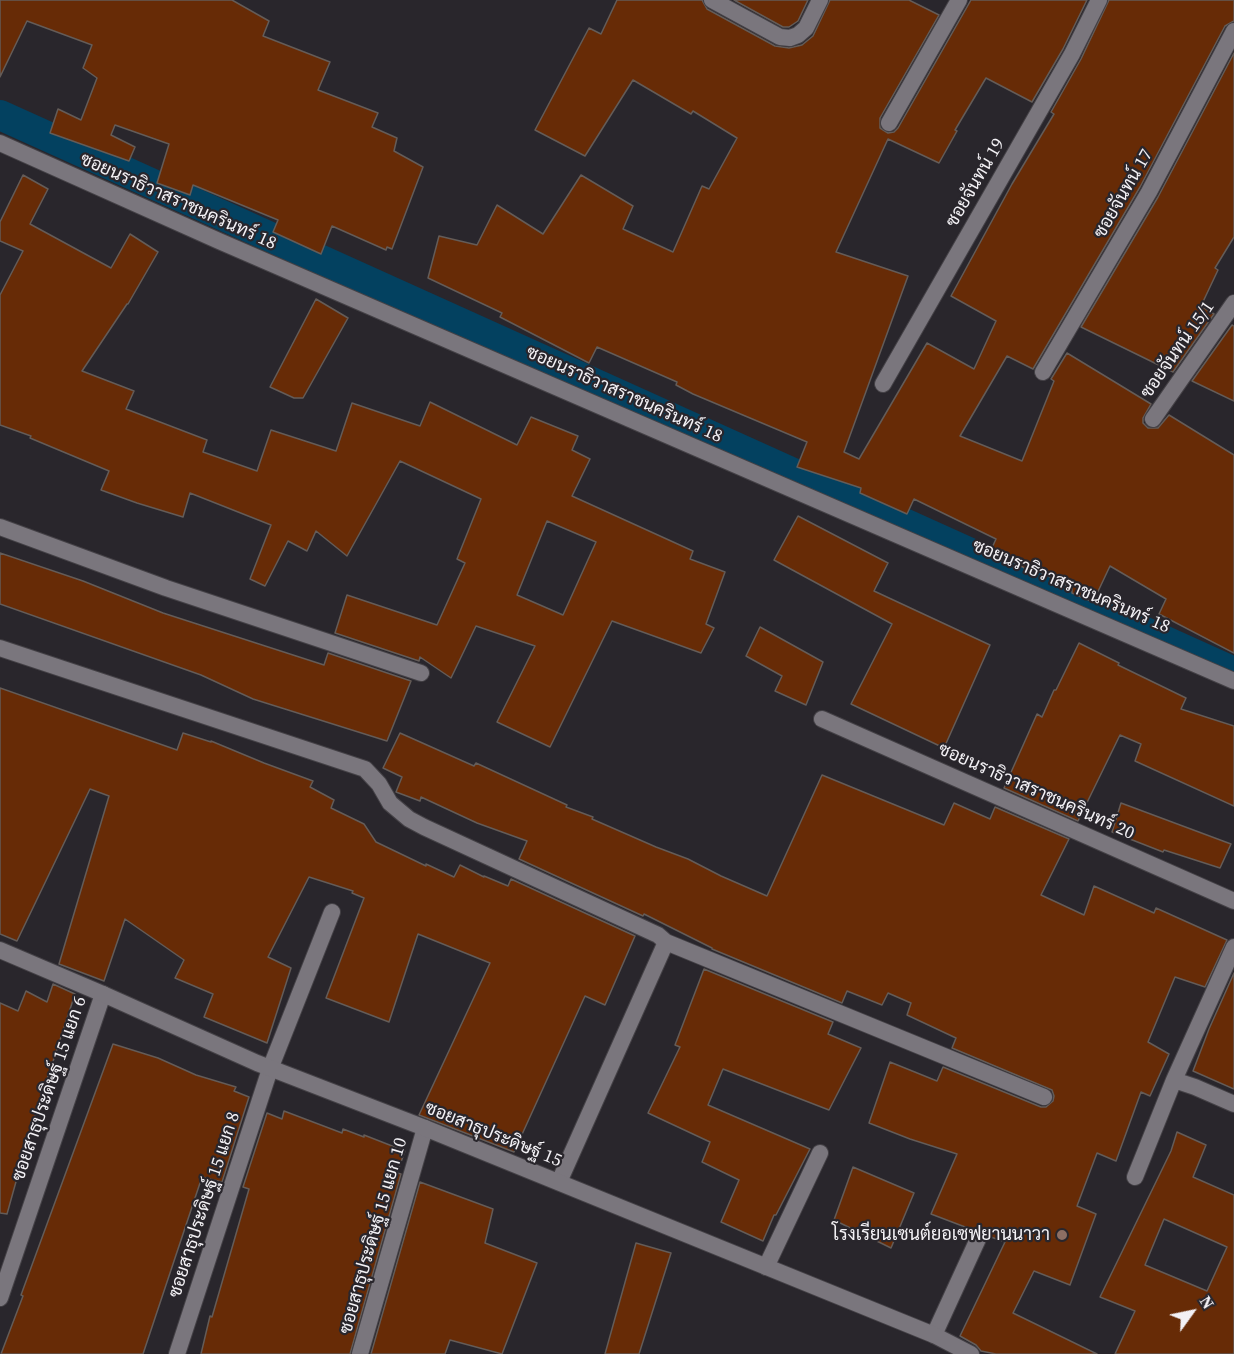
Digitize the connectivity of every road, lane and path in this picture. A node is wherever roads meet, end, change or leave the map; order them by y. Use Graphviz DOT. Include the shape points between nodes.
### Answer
graph roads {
  1 [pos="712,0"];
  2 [pos="820,0"];
  3 [pos="959,0"];
  4 [pos="1099,0"];
  5 [pos="1234,31"];
  6 [pos="889,123"];
  7 [pos="0,143"];
  8 [pos="1234,303"];
  9 [pos="1043,372"];
  10 [pos="883,384"];
  11 [pos="1153,419"];
  12 [pos="0,526"];
  13 [pos="0,648"];
  14 [pos="421,673"];
  15 [pos="1234,681"];
  16 [pos="822,719"];
  17 [pos="1234,901"];
  18 [pos="332,912"];
  19 [pos="666,942"];
  20 [pos="1234,947"];
  21 [pos="0,950"];
  22 [pos="103,994"];
  23 [pos="270,1069"];
  24 [pos="1174,1080"];
  25 [pos="1044,1097"];
  26 [pos="1234,1104"];
  27 [pos="425,1128"];
  28 [pos="820,1153"];
  29 [pos="1136,1177"];
  30 [pos="559,1182"];
  31 [pos="978,1239"];
  32 [pos="766,1267"];
  33 [pos="0,1298"];
  34 [pos="934,1335"];
  35 [pos="952,1351"];
  36 [pos="177,1354"];
  37 [pos="360,1354"];
  38 [pos="971,1354"];
  1 -- 2 [label="street" via="780,37 790,38 806,28"];
  3 -- 6 [label="street"];
  4 -- 10 [label="street, ซอยจันทน์ 19"];
  5 -- 9 [label="street, ซอยจันทน์ 17" via="1149,192"];
  7 -- 15 [label="street, ซอยนราธิวาสราชนครินทร์ 18" via="219,242"];
  8 -- 11 [label="street, ซอยจันทน์ 15/1"];
  12 -- 14 [label="street" via="166,588"];
  13 -- 19 [label="street" via="365,770 390,803 409,819"];
  16 -- 17 [label="street, ซอยนราธิวาสราชนครินทร์ 20"];
  18 -- 23 [label="street, ซอยสาธุประดิษฐ์ 15 แยก 8"];
  19 -- 25 [label="street"];
  19 -- 30 [label="street"];
  20 -- 24 [label="street"];
  21 -- 22 [label="street, ซอยสาธุประดิษฐ์ 15"];
  22 -- 23 [label="street, ซอยสาธุประดิษฐ์ 15"];
  22 -- 33 [label="street, ซอยสาธุประดิษฐ์ 15 แยก 6"];
  23 -- 27 [label="street, ซอยสาธุประดิษฐ์ 15"];
  23 -- 36 [label="street, ซอยสาธุประดิษฐ์ 15 แยก 8"];
  24 -- 26 [label="street"];
  24 -- 29 [label="street"];
  27 -- 30 [label="street, ซอยสาธุประดิษฐ์ 15"];
  27 -- 37 [label="street, ซอยสาธุประดิษฐ์ 15 แยก 10"];
  28 -- 32 [label="street"];
  30 -- 32 [label="street, ซอยสาธุประดิษฐ์ 15"];
  31 -- 34 [label="street"];
  32 -- 34 [label="street, ซอยสาธุประดิษฐ์ 15"];
  34 -- 35 [label="street, ซอยสาธุประดิษฐ์ 15"];
  35 -- 38 [label="street, ซอยสาธุประดิษฐ์ 15"];
}
